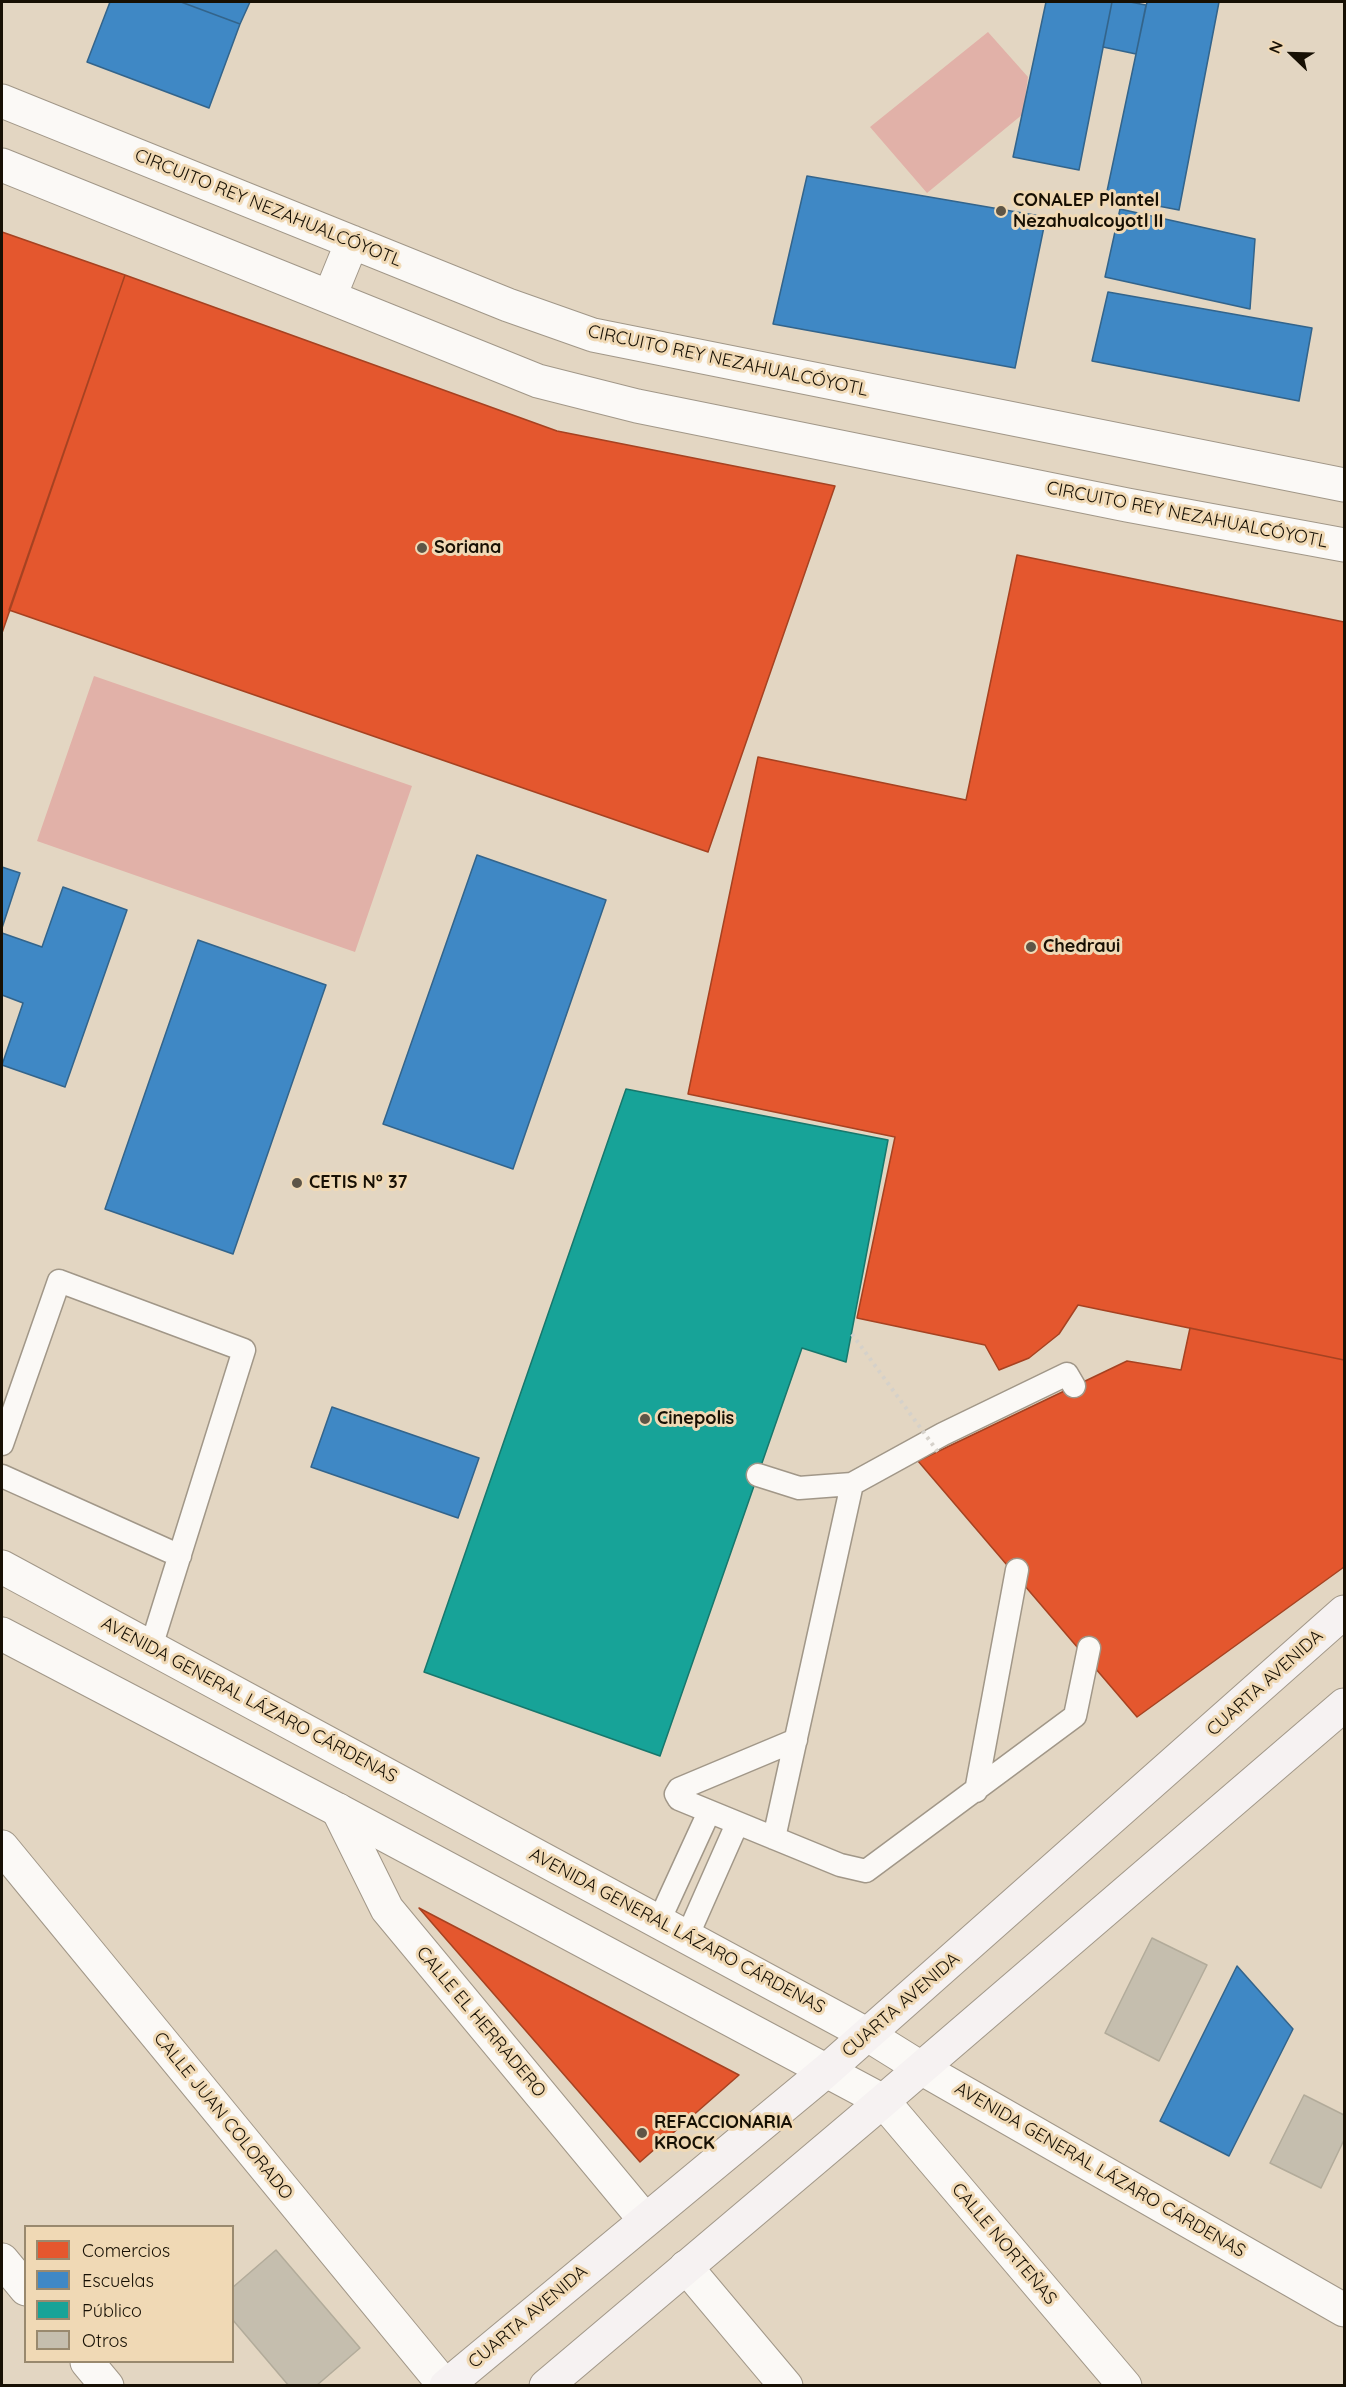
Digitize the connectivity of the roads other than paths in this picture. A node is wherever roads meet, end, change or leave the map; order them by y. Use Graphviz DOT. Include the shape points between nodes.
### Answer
graph roads {
  1 [pos="2,101"];
  2 [pos="2,165"];
  3 [pos="352,242"];
  4 [pos="330,296"];
  5 [pos="1344,485"];
  6 [pos="1344,544"];
  7 [pos="1074,1386"];
  8 [pos="2,1444"];
  9 [pos="758,1475"];
  10 [pos="2,1476"];
  11 [pos="852,1484"];
  12 [pos="180,1556"];
  13 [pos="2,1567"];
  14 [pos="1017,1570"];
  15 [pos="1344,1612"];
  16 [pos="2,1634"];
  17 [pos="151,1647"];
  18 [pos="1089,1648"];
  19 [pos="1344,1705"];
  20 [pos="796,1740"];
  21 [pos="976,1791"];
  22 [pos="338,1810"];
  23 [pos="709,1812"];
  24 [pos="737,1824"];
  25 [pos="774,1838"];
  26 [pos="2,1847"];
  27 [pos="659,1921"];
  28 [pos="687,1936"];
  29 [pos="868,2035"];
  30 [pos="921,2068"];
  31 [pos="826,2071"];
  32 [pos="883,2101"];
  33 [pos="645,2220"];
  34 [pos="2,2260"];
  35 [pos="686,2267"];
  36 [pos="24,2287"];
  37 [pos="1344,2310"];
  38 [pos="89,2363"];
  39 [pos="107,2385"];
  40 [pos="446,2385"];
  41 [pos="546,2385"];
  42 [pos="786,2385"];
  43 [pos="1125,2385"];
  1 -- 3 [label="street, CIRCUITO REY NEZAHUALCÓYOTL"];
  2 -- 4 [label="street, CIRCUITO REY NEZAHUALCÓYOTL"];
  3 -- 4 [label="street"];
  3 -- 5 [label="street, CIRCUITO REY NEZAHUALCÓYOTL" via="593,335"];
  4 -- 6 [label="street, CIRCUITO REY NEZAHUALCÓYOTL" via="538,381 637,406 1116,503"];
  7 -- 11 [label="lane" via="1067,1374 943,1434"];
  8 -- 12 [label="lane" via="59,1281 244,1350"];
  9 -- 11 [label="lane" via="799,1488"];
  10 -- 12 [label="lane"];
  11 -- 20 [label="lane"];
  12 -- 17 [label="lane"];
  13 -- 17 [label="street, AVENIDA GENERAL LÁZARO CÁRDENAS"];
  14 -- 21 [label="lane"];
  15 -- 29 [label="main road, CUARTA AVENIDA"];
  16 -- 22 [label="street"];
  17 -- 27 [label="street, AVENIDA GENERAL LÁZARO CÁRDENAS"];
  18 -- 21 [label="lane" via="1075,1716"];
  19 -- 30 [label="main road"];
  20 -- 23 [label="lane" via="679,1788 679,1799"];
  20 -- 25 [label="lane"];
  21 -- 25 [label="lane" via="866,1871 840,1865"];
  22 -- 31 [label="street"];
  22 -- 33 [label="street, CALLE EL HERRADERO" via="387,1909"];
  23 -- 24 [label="lane"];
  23 -- 27 [label="lane"];
  24 -- 25 [label="lane"];
  24 -- 28 [label="lane"];
  26 -- 40 [label="street, CALLE JUAN COLORADO"];
  27 -- 28 [label="street, AVENIDA GENERAL LÁZARO CÁRDENAS"];
  28 -- 29 [label="street, AVENIDA GENERAL LÁZARO CÁRDENAS"];
  29 -- 30 [label="street, AVENIDA GENERAL LÁZARO CÁRDENAS"];
  29 -- 31 [label="main road, CUARTA AVENIDA"];
  30 -- 32 [label="main road"];
  30 -- 37 [label="street, AVENIDA GENERAL LÁZARO CÁRDENAS"];
  31 -- 32 [label="street"];
  31 -- 33 [label="main road, CUARTA AVENIDA"];
  32 -- 35 [label="main road"];
  32 -- 43 [label="street, CALLE NORTEÑAS"];
  33 -- 40 [label="main road, CUARTA AVENIDA"];
  34 -- 36 [label="street"];
  35 -- 41 [label="main road"];
  35 -- 42 [label="street"];
  38 -- 39 [label="street"];
}
